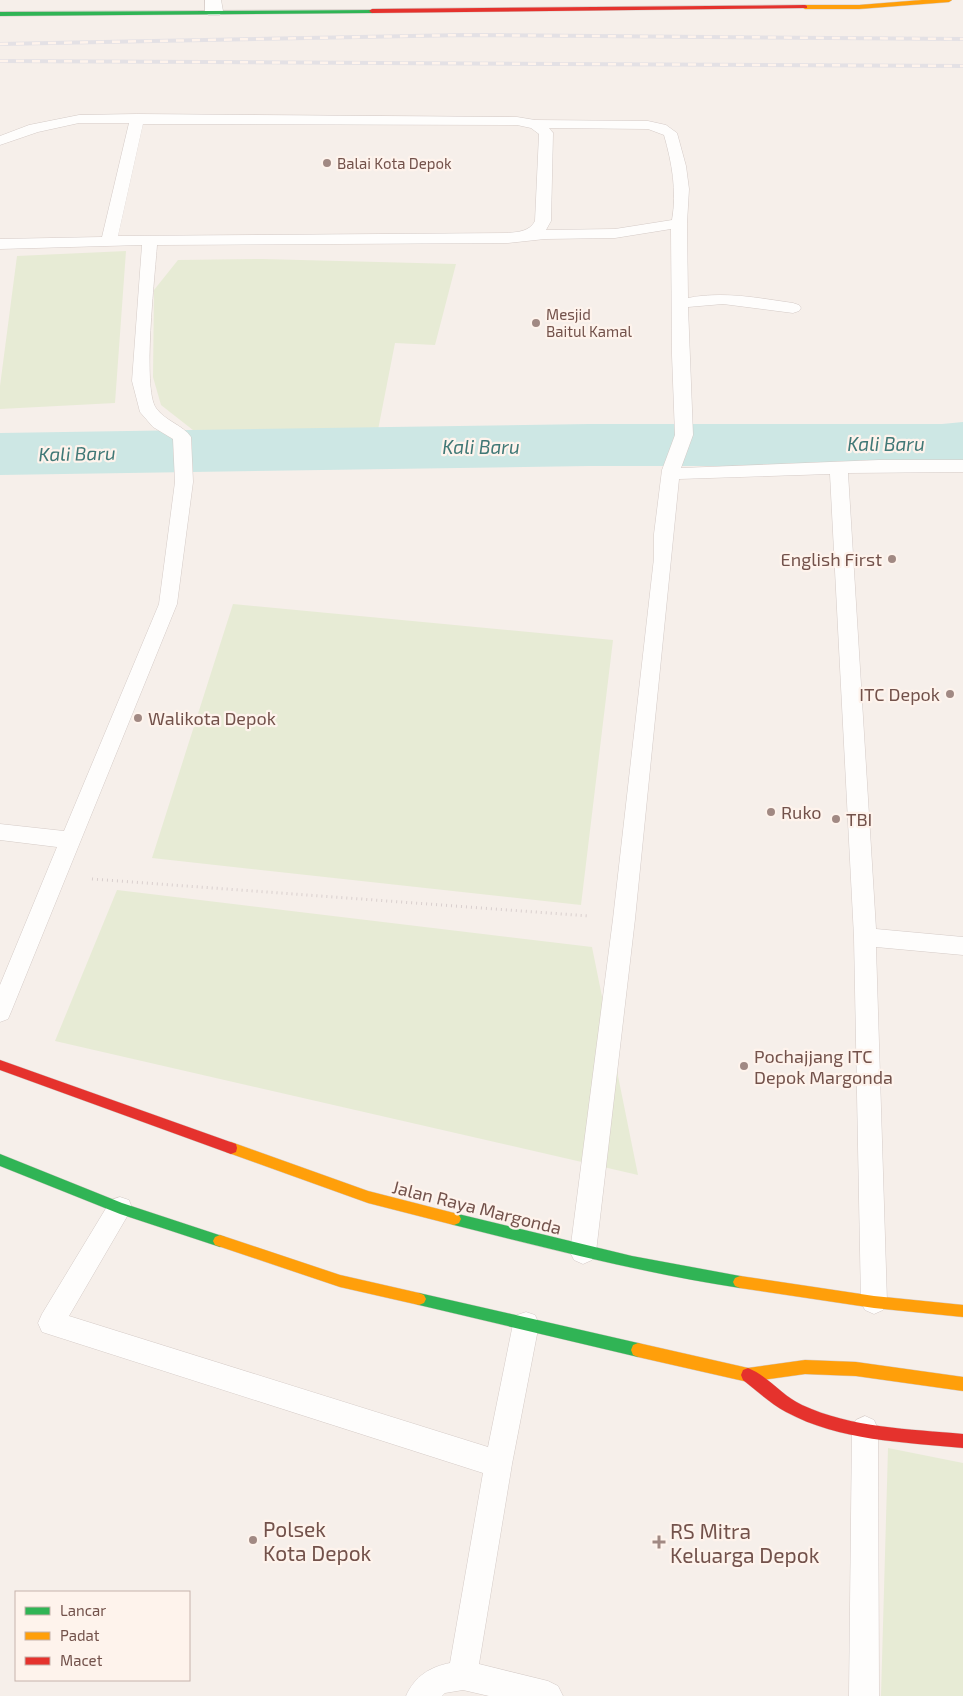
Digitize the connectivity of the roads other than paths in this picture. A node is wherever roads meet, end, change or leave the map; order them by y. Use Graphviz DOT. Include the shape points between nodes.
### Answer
graph roads {
  1 [pos="949,0"];
  2 [pos="695,4"];
  3 [pos="213,6"];
  4 [pos="0,14"];
  5 [pos="137,118"];
  6 [pos="535,124"];
  7 [pos="0,141"];
  8 [pos="680,223"];
  9 [pos="524,236"];
  10 [pos="109,241"];
  11 [pos="150,241"];
  12 [pos="0,244"];
  13 [pos="680,304"];
  14 [pos="793,308"];
  15 [pos="963,466"];
  16 [pos="839,468"];
  17 [pos="671,472"];
  18 [pos="0,832"];
  19 [pos="72,840"];
  20 [pos="865,937"];
  21 [pos="963,946"];
  22 [pos="0,1012"];
  23 [pos="0,1064"];
  24 [pos="0,1160"];
  25 [pos="120,1208"];
  26 [pos="582,1252"];
  27 [pos="874,1302"];
  28 [pos="963,1311"];
  29 [pos="526,1324"];
  30 [pos="748,1375"];
  31 [pos="963,1384"];
  32 [pos="865,1429"];
  33 [pos="963,1441"];
  34 [pos="498,1464"];
  35 [pos="463,1675"];
  36 [pos="421,1696"];
  37 [pos="548,1696"];
  38 [pos="864,1696"];
  1 -- 2 [label="main road" via="859,7"];
  2 -- 3 [label="main road"];
  3 -- 4 [label="main road"];
  5 -- 6 [label="lane" via="517,121"];
  5 -- 7 [label="lane" via="61,121"];
  5 -- 10 [label="lane"];
  6 -- 8 [label="lane" via="648,125 670,133 680,162 683,207"];
  6 -- 9 [label="lane" via="546,133 543,221 538,230"];
  8 -- 9 [label="lane" via="607,234"];
  8 -- 13 [label="lane"];
  9 -- 11 [label="lane"];
  10 -- 11 [label="lane"];
  10 -- 12 [label="lane"];
  11 -- 19 [label="lane" via="140,382 146,408 159,423 182,437 184,482 168,604"];
  13 -- 14 [label="lane" via="722,298"];
  13 -- 17 [label="lane" via="684,435"];
  15 -- 16 [label="lane"];
  16 -- 17 [label="lane"];
  16 -- 20 [label="lane"];
  17 -- 26 [label="lane" via="624,919"];
  18 -- 19 [label="lane"];
  19 -- 22 [label="lane"];
  20 -- 21 [label="lane"];
  20 -- 27 [label="lane"];
  23 -- 26 [label="main road, Jalan Raya Margonda" via="368,1197"];
  24 -- 25 [label="main road"];
  25 -- 29 [label="main road" via="340,1282"];
  25 -- 34 [label="lane" via="51,1324"];
  26 -- 27 [label="main road, Jalan Raya Margonda" via="704,1277"];
  27 -- 28 [label="main road, Jalan Raya Margonda"];
  29 -- 30 [label="main road"];
  29 -- 34 [label="lane"];
  30 -- 31 [label="main road" via="805,1367 856,1369"];
  30 -- 32 [label="main road" via="792,1407 830,1423"];
  32 -- 33 [label="main road"];
  32 -- 38 [label="lane"];
  34 -- 35 [label="lane"];
  35 -- 36 [label="lane" via="437,1680"];
  35 -- 37 [label="lane"];
}
